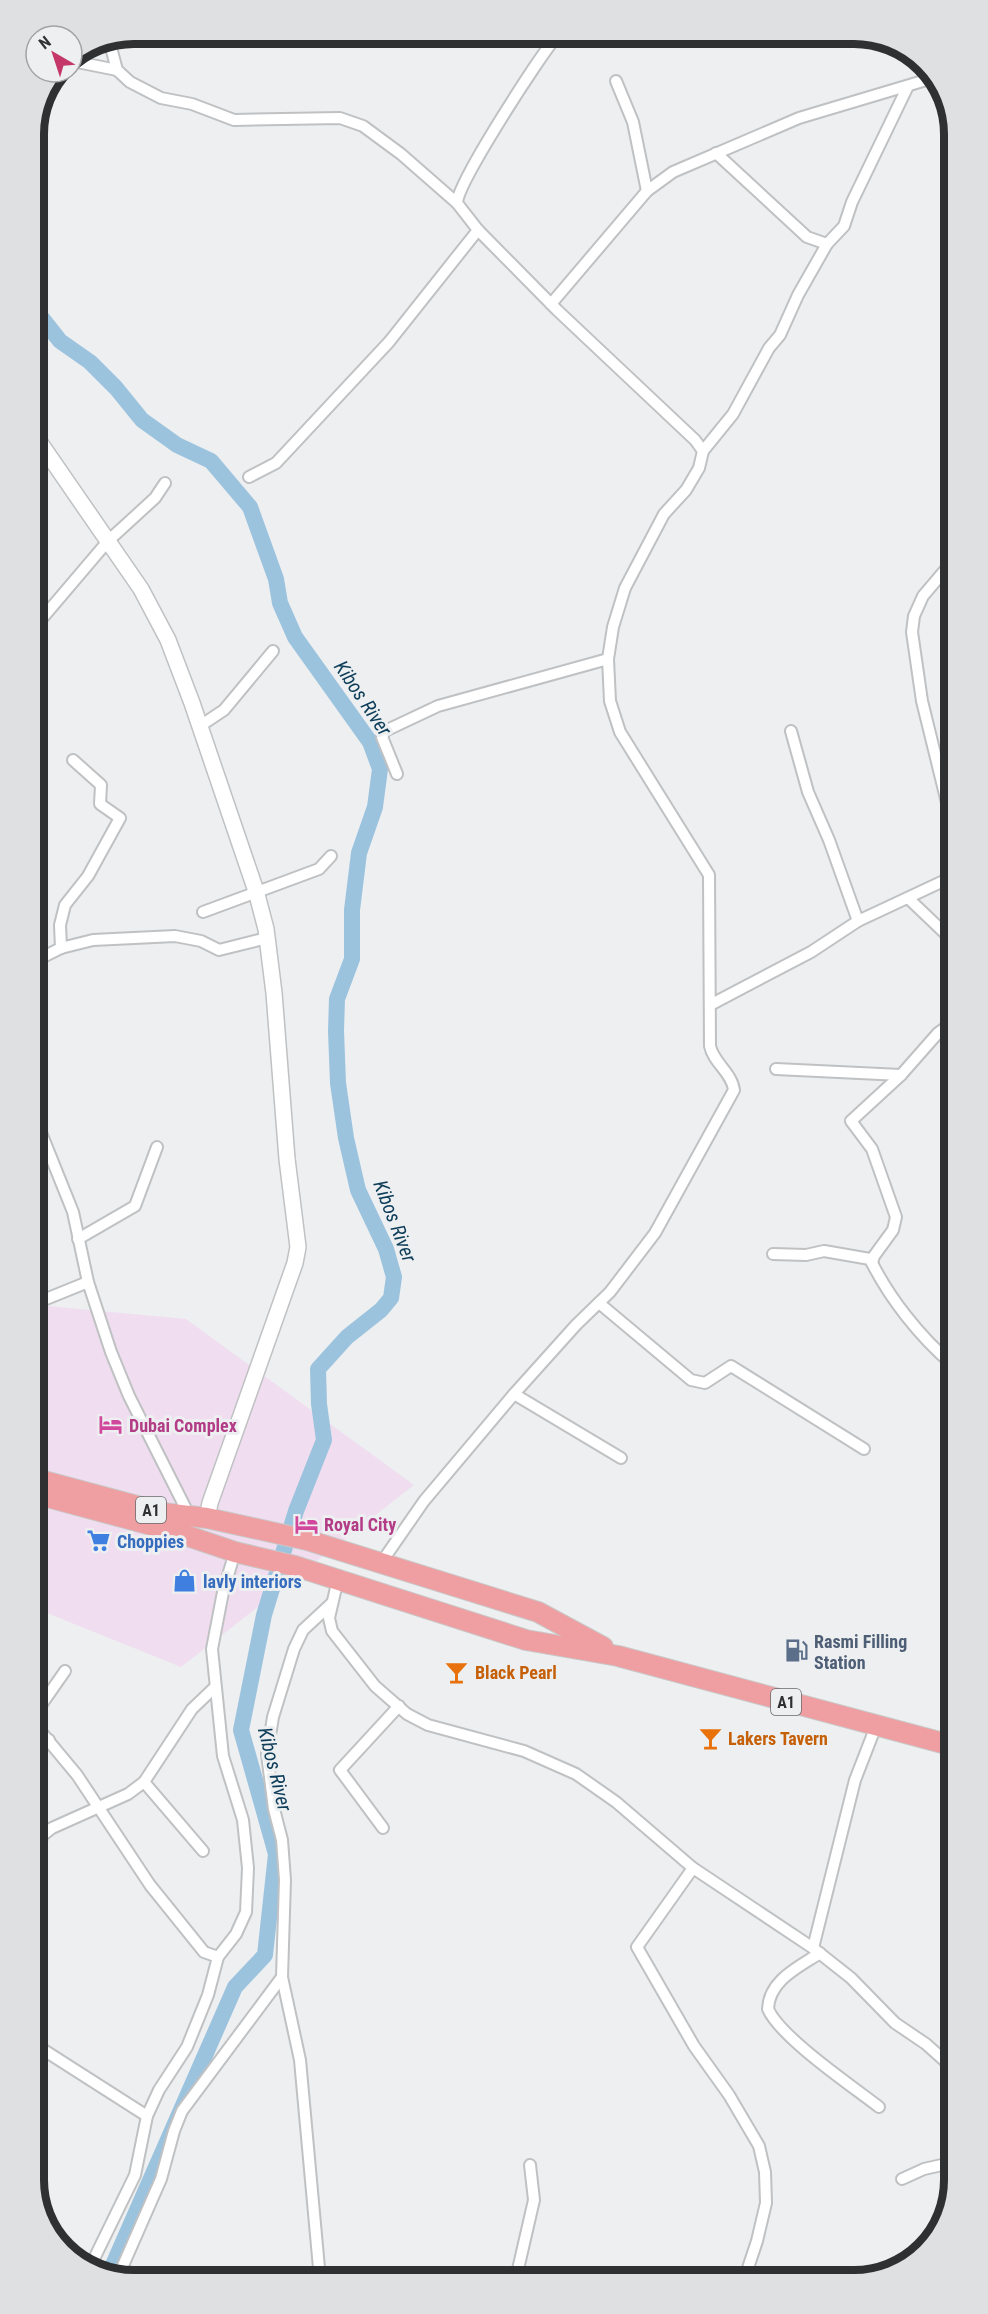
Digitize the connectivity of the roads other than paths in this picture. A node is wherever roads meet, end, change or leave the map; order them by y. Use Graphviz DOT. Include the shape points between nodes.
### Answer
graph roads {
  1 [pos="550,44"];
  2 [pos="111,47"];
  3 [pos="84,63"];
  4 [pos="117,70"];
  5 [pos="927,80"];
  6 [pos="616,81"];
  7 [pos="908,86"];
  8 [pos="716,153"];
  9 [pos="647,191"];
  10 [pos="458,203"];
  11 [pos="478,230"];
  12 [pos="827,244"];
  13 [pos="551,304"];
  14 [pos="44,448"];
  15 [pos="703,451"];
  16 [pos="249,477"];
  17 [pos="165,483"];
  18 [pos="108,541"];
  19 [pos="944,572"];
  20 [pos="44,616"];
  21 [pos="273,651"];
  22 [pos="608,659"];
  23 [pos="200,726"];
  24 [pos="791,730"];
  25 [pos="73,760"];
  26 [pos="397,774"];
  27 [pos="944,790"];
  28 [pos="332,856"];
  29 [pos="944,881"];
  30 [pos="256,891"];
  31 [pos="908,898"];
  32 [pos="203,912"];
  33 [pos="858,921"];
  34 [pos="944,932"];
  35 [pos="267,938"];
  36 [pos="62,948"];
  37 [pos="44,957"];
  38 [pos="710,1005"];
  39 [pos="944,1029"];
  40 [pos="776,1069"];
  41 [pos="901,1075"];
  42 [pos="44,1140"];
  43 [pos="157,1147"];
  44 [pos="78,1239"];
  45 [pos="773,1254"];
  46 [pos="872,1263"];
  47 [pos="88,1282"];
  48 [pos="44,1300"];
  49 [pos="599,1303"];
  50 [pos="944,1356"];
  51 [pos="514,1394"];
  52 [pos="864,1449"];
  53 [pos="621,1458"];
  54 [pos="44,1481"];
  55 [pos="44,1496"];
  56 [pos="185,1507"];
  57 [pos="207,1518"];
  58 [pos="235,1552"];
  59 [pos="381,1563"];
  60 [pos="338,1579"];
  61 [pos="331,1604"];
  62 [pos="525,1608"];
  63 [pos="514,1636"];
  64 [pos="618,1656"];
  65 [pos="65,1671"];
  66 [pos="214,1688"];
  67 [pos="44,1702"];
  68 [pos="399,1706"];
  69 [pos="876,1726"];
  70 [pos="44,1735"];
  71 [pos="49,1740"];
  72 [pos="944,1743"];
  73 [pos="44,1744"];
  74 [pos="144,1782"];
  75 [pos="98,1805"];
  76 [pos="383,1828"];
  77 [pos="44,1835"];
  78 [pos="203,1851"];
  79 [pos="693,1868"];
  80 [pos="817,1950"];
  81 [pos="218,1958"];
  82 [pos="282,1977"];
  83 [pos="44,2050"];
  84 [pos="944,2060"];
  85 [pos="879,2107"];
  86 [pos="147,2116"];
  87 [pos="944,2164"];
  88 [pos="530,2165"];
  89 [pos="902,2179"];
  90 [pos="93,2261"];
  91 [pos="121,2269"];
  92 [pos="318,2270"];
  93 [pos="518,2270"];
  94 [pos="747,2270"];
  1 -- 10 [label="street" via="499,124"];
  2 -- 4 [label="street"];
  3 -- 4 [label="street"];
  4 -- 10 [label="street" via="130,82 161,98 192,104 234,120 340,118 363,126"];
  5 -- 7 [label="street"];
  6 -- 9 [label="street" via="633,122"];
  7 -- 8 [label="street" via="799,118"];
  7 -- 12 [label="street" via="844,226"];
  8 -- 9 [label="street" via="673,172"];
  8 -- 12 [label="street" via="807,237"];
  9 -- 13 [label="street"];
  10 -- 11 [label="street"];
  11 -- 13 [label="street"];
  11 -- 16 [label="street" via="389,342 276,463"];
  12 -- 15 [label="street" via="733,414"];
  13 -- 15 [label="street"];
  14 -- 18 [label="main road"];
  15 -- 22 [label="street" via="699,468 664,514 625,588"];
  17 -- 18 [label="street" via="155,498"];
  18 -- 20 [label="street"];
  18 -- 23 [label="main road" via="159,622"];
  19 -- 27 [label="street" via="923,596 912,632 922,701"];
  21 -- 23 [label="street" via="224,710"];
  22 -- 26 [label="street" via="438,706 385,731 382,737"];
  22 -- 38 [label="street" via="610,701 620,732 710,875"];
  23 -- 30 [label="main road"];
  24 -- 33 [label="street" via="808,792"];
  25 -- 36 [label="street" via="101,785 100,804 120,818 88,876 65,905 60,925"];
  28 -- 30 [label="street" via="319,869"];
  29 -- 31 [label="street"];
  30 -- 32 [label="street"];
  30 -- 35 [label="main road"];
  31 -- 33 [label="street"];
  31 -- 34 [label="street"];
  33 -- 38 [label="street" via="811,952"];
  35 -- 36 [label="street" via="219,950 175,936 93,940"];
  35 -- 57 [label="main road" via="298,1247"];
  36 -- 37 [label="street"];
  38 -- 49 [label="street" via="711,1053 734,1086 733,1093 655,1233"];
  39 -- 41 [label="street"];
  40 -- 41 [label="street"];
  41 -- 46 [label="street" via="851,1121 872,1149 896,1216 893,1230"];
  42 -- 44 [label="street" via="73,1212"];
  43 -- 44 [label="street" via="135,1206"];
  44 -- 47 [label="street"];
  45 -- 46 [label="street" via="824,1251 870,1259"];
  46 -- 50 [label="street" via="913,1324"];
  47 -- 48 [label="street"];
  47 -- 56 [label="street" via="129,1396"];
  49 -- 51 [label="street"];
  49 -- 52 [label="street" via="691,1380 705,1383 731,1366"];
  51 -- 53 [label="street"];
  51 -- 59 [label="street" via="424,1501"];
  54 -- 57 [label="highway, A1" via="163,1513"];
  55 -- 58 [label="highway, A1"];
  57 -- 59 [label="highway, A1" via="307,1540"];
  58 -- 60 [label="highway, A1"];
  58 -- 66 [label="street" via="214,1633"];
  59 -- 62 [label="highway, A1"];
  60 -- 61 [label="street"];
  60 -- 63 [label="highway, A1"];
  61 -- 68 [label="street" via="332,1631 375,1686"];
  61 -- 82 [label="street" via="303,1630 294,1649 273,1717 267,1754 285,1880"];
  62 -- 63 [label="highway"];
  62 -- 64 [label="highway, A1"];
  63 -- 64 [label="highway, A1"];
  64 -- 69 [label="highway, A1"];
  65 -- 67 [label="street"];
  66 -- 74 [label="street" via="192,1710"];
  66 -- 81 [label="street" via="223,1756 243,1820 248,1868 246,1912"];
  68 -- 76 [label="street" via="340,1770"];
  68 -- 79 [label="street" via="428,1725 524,1751 576,1774 616,1802"];
  69 -- 72 [label="highway, A1"];
  69 -- 80 [label="street" via="852,1792"];
  70 -- 71 [label="street"];
  71 -- 73 [label="street"];
  71 -- 75 [label="street"];
  74 -- 75 [label="street" via="128,1794"];
  74 -- 78 [label="street"];
  75 -- 77 [label="street"];
  75 -- 81 [label="street" via="150,1886 204,1952"];
  79 -- 80 [label="street"];
  79 -- 94 [label="street" via="637,1947 694,2046 759,2146 766,2202"];
  80 -- 84 [label="street" via="890,2019"];
  80 -- 85 [label="street" via="776,1985 768,2009 812,2056"];
  81 -- 86 [label="street" via="187,2047"];
  82 -- 91 [label="street" via="182,2111 161,2179"];
  82 -- 92 [label="street" via="300,2060"];
  83 -- 86 [label="street"];
  86 -- 90 [label="street" via="135,2175"];
  87 -- 89 [label="street"];
  88 -- 93 [label="street" via="534,2200"];
}
